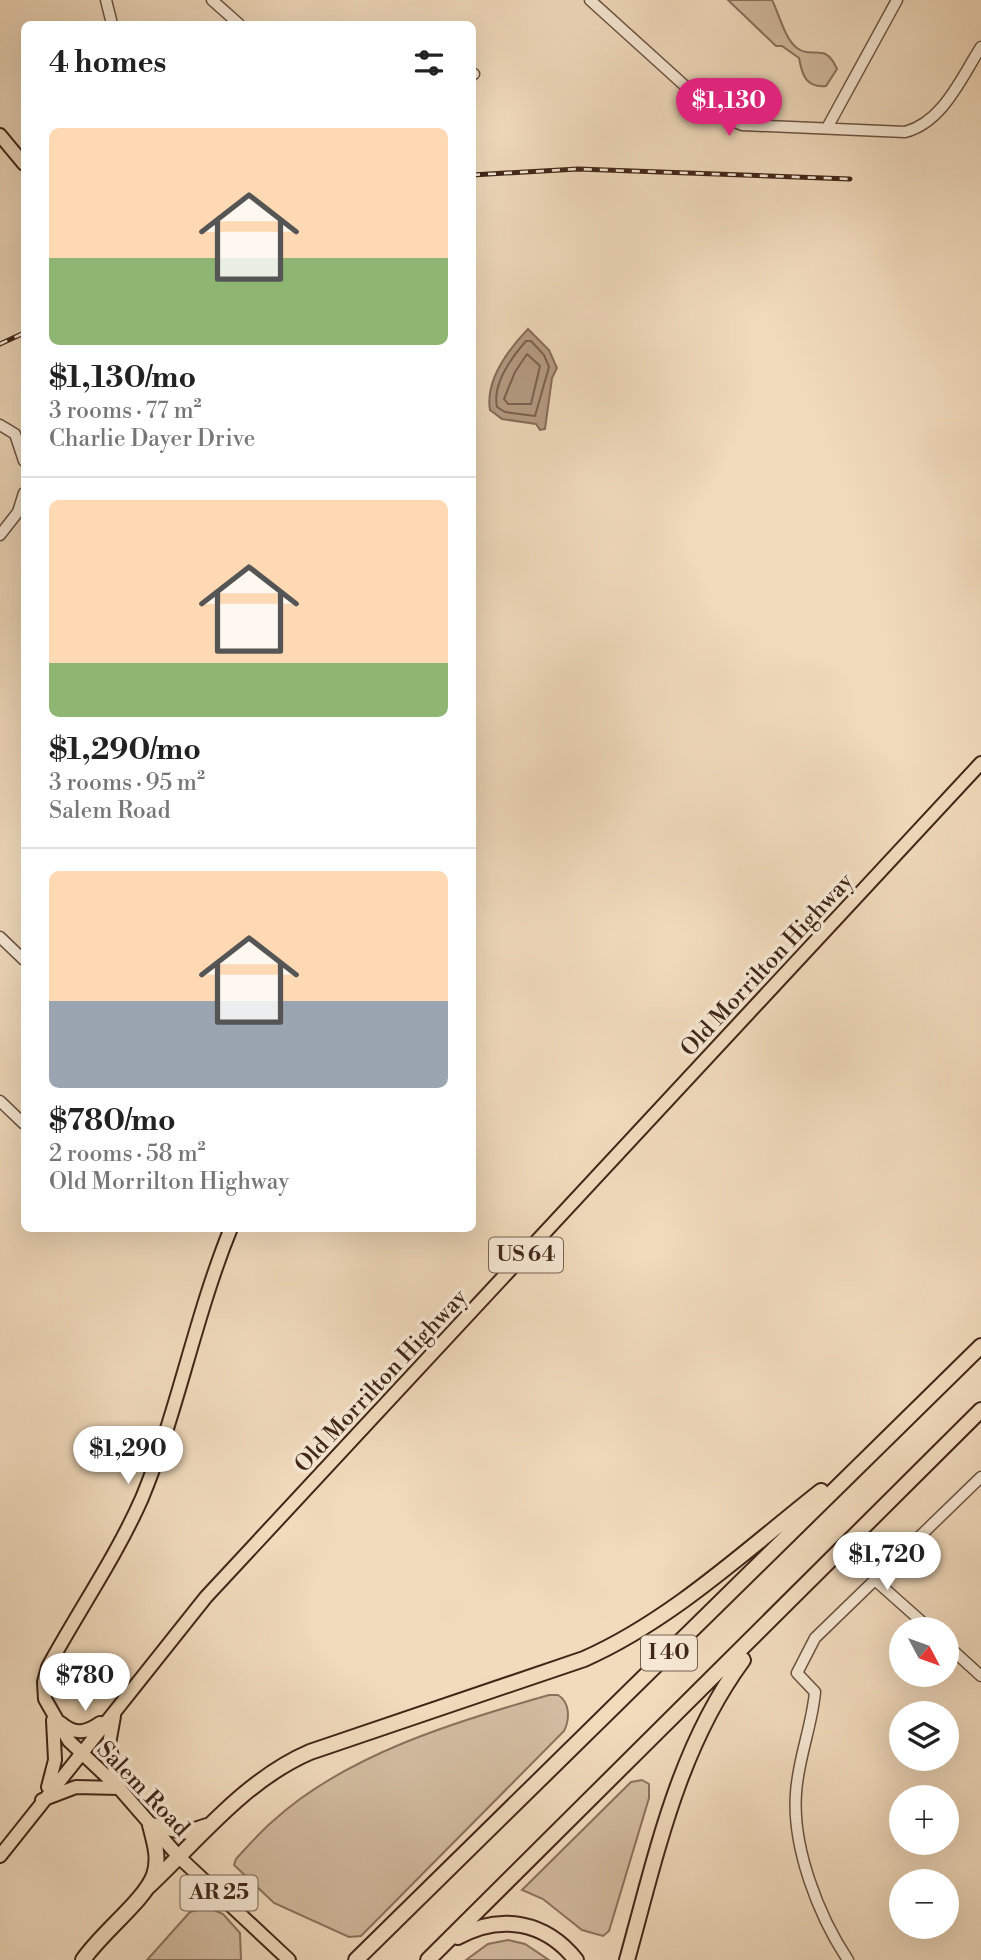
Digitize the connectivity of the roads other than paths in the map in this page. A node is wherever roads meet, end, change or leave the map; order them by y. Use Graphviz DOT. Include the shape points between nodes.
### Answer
graph roads {
  1 [pos="106,0"];
  2 [pos="212,0"];
  3 [pos="590,0"];
  4 [pos="897,0"];
  5 [pos="110,21"];
  6 [pos="236,21"];
  7 [pos="981,47"];
  8 [pos="827,128"];
  9 [pos="0,135"];
  10 [pos="21,160"];
  11 [pos="0,425"];
  12 [pos="21,452"];
  13 [pos="21,502"];
  14 [pos="0,535"];
  15 [pos="981,763"];
  16 [pos="0,937"];
  17 [pos="21,957"];
  18 [pos="0,1101"];
  19 [pos="21,1121"];
  20 [pos="230,1232"];
  21 [pos="981,1346"];
  22 [pos="981,1410"];
  23 [pos="870,1454"];
  24 [pos="981,1477"];
  25 [pos="876,1581"];
  26 [pos="776,1616"];
  27 [pos="916,1617"];
  28 [pos="959,1656"];
  29 [pos="981,1676"];
  30 [pos="115,1712"];
  31 [pos="53,1717"];
  32 [pos="80,1754"];
  33 [pos="119,1788"];
  34 [pos="42,1801"];
  35 [pos="225,1813"];
  36 [pos="150,1825"];
  37 [pos="0,1856"];
  38 [pos="179,1857"];
  39 [pos="148,1887"];
  40 [pos="439,1949"];
  41 [pos="83,1960"];
  42 [pos="289,1960"];
  43 [pos="356,1960"];
  44 [pos="428,1960"];
  45 [pos="576,1960"];
  46 [pos="627,1960"];
  47 [pos="848,1960"];
  1 -- 5 [label="street"];
  2 -- 6 [label="street"];
  3 -- 8 [label="street" via="728,122"];
  4 -- 8 [label="street"];
  7 -- 8 [label="street" via="944,103 921,127 905,132"];
  9 -- 10 [label="main road"];
  11 -- 12 [label="street" via="15,434"];
  13 -- 14 [label="street"];
  15 -- 30 [label="main road, Old Morrilton Highway / US 64" via="206,1597"];
  16 -- 17 [label="street"];
  18 -- 19 [label="street"];
  20 -- 31 [label="main road, Salem Road" via="142,1496 48,1667 45,1699"];
  21 -- 23 [label="highway, I 40"];
  22 -- 26 [label="highway, I 40"];
  23 -- 35 [label="highway" via="680,1602 627,1637 584,1659 300,1756 265,1776"];
  23 -- 43 [label="highway, I 40"];
  24 -- 25 [label="street"];
  25 -- 27 [label="street"];
  25 -- 47 [label="street" via="815,1638 797,1673 815,1692 796,1793 799,1833 810,1877"];
  26 -- 40 [label="highway, I 40"];
  26 -- 46 [label="highway" via="721,1691 689,1751"];
  28 -- 29 [label="street"];
  30 -- 31 [label="main road" via="84,1732 70,1730"];
  30 -- 32 [label="main road, Old Morrilton Highway / US 64"];
  30 -- 33 [label="main road" via="109,1744"];
  31 -- 32 [label="main road, Salem Road"];
  31 -- 34 [label="main road" via="54,1767"];
  32 -- 33 [label="main road, Salem Road / AR 25"];
  32 -- 34 [label="main road, Old Morrilton Highway / US 64"];
  33 -- 34 [label="main road" via="76,1787"];
  33 -- 36 [label="main road, Salem Road / AR 25"];
  34 -- 37 [label="main road, Old Morrilton Highway / US 64"];
  35 -- 36 [label="highway" via="195,1831"];
  35 -- 38 [label="highway"];
  36 -- 38 [label="main road, Salem Road / AR 25"];
  36 -- 39 [label="highway" via="157,1858"];
  38 -- 39 [label="highway"];
  38 -- 42 [label="main road, Salem Road / AR 25"];
  39 -- 41 [label="highway"];
  40 -- 44 [label="highway, I 40"];
  40 -- 45 [label="highway" via="480,1926 513,1923 550,1935"];
}
